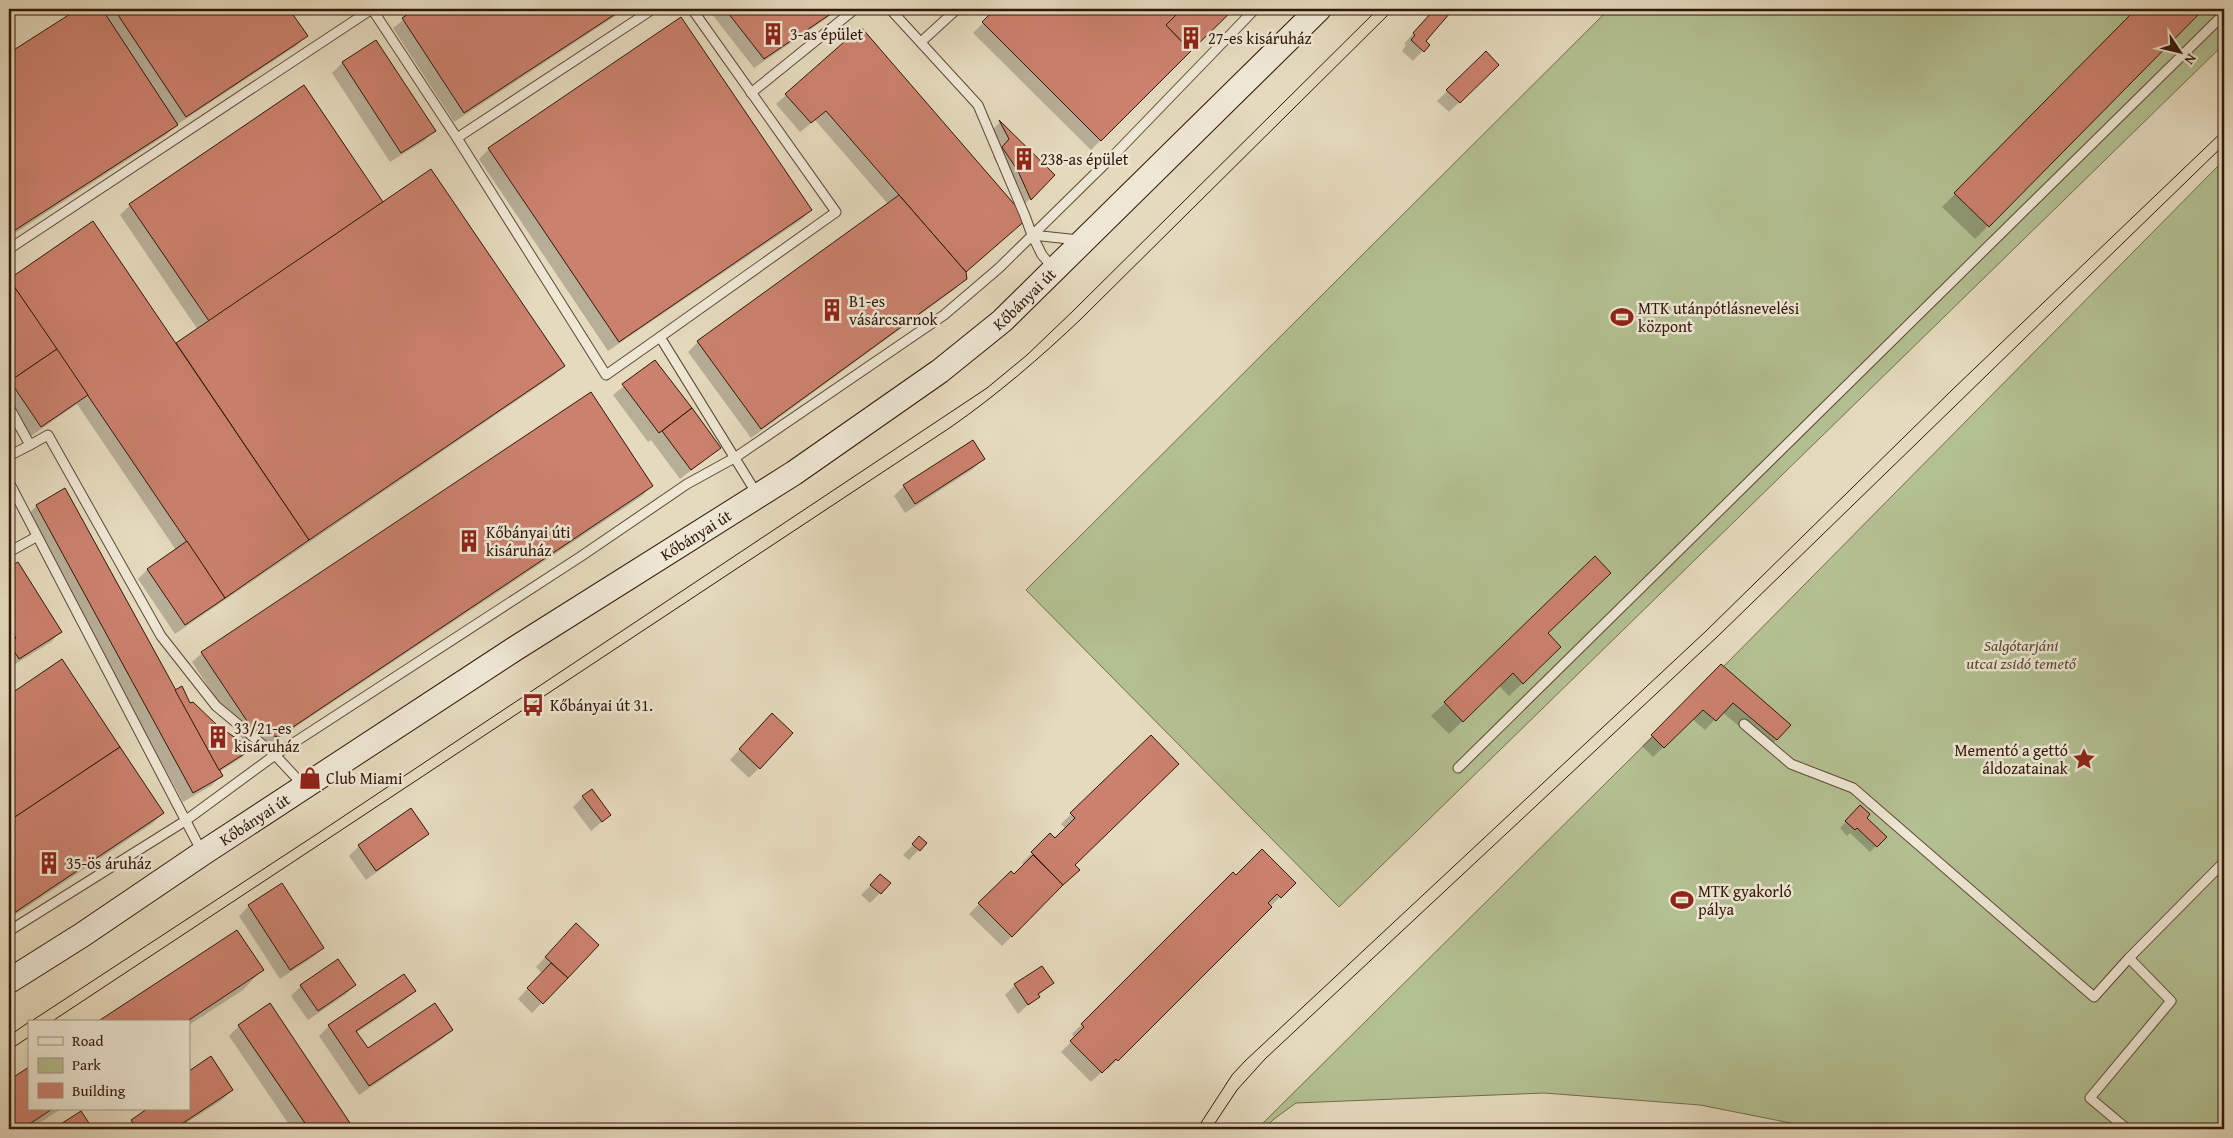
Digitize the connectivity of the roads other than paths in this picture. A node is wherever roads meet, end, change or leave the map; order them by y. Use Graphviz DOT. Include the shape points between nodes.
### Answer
graph roads {
  1 [pos="372,9"];
  2 [pos="653,9"];
  3 [pos="692,9"];
  4 [pos="855,9"];
  5 [pos="890,9"];
  6 [pos="957,9"];
  7 [pos="1255,9"];
  8 [pos="1319,9"];
  9 [pos="2224,14"];
  10 [pos="921,42"];
  11 [pos="751,92"];
  12 [pos="457,138"];
  13 [pos="1032,235"];
  14 [pos="1084,240"];
  15 [pos="9,249"];
  16 [pos="1055,270"];
  17 [pos="660,337"];
  18 [pos="9,407"];
  19 [pos="30,445"];
  20 [pos="9,456"];
  21 [pos="736,457"];
  22 [pos="9,482"];
  23 [pos="758,494"];
  24 [pos="36,537"];
  25 [pos="9,552"];
  26 [pos="1744,724"];
  27 [pos="275,755"];
  28 [pos="1458,768"];
  29 [pos="304,787"];
  30 [pos="185,821"];
  31 [pos="203,853"];
  32 [pos="2224,862"];
  33 [pos="9,931"];
  34 [pos="2129,958"];
  35 [pos="9,981"];
  36 [pos="2127,1129"];
  1 -- 12 [label="lane"];
  1 -- 15 [label="lane"];
  2 -- 12 [label="lane"];
  3 -- 11 [label="lane"];
  4 -- 11 [label="lane"];
  5 -- 10 [label="lane"];
  6 -- 10 [label="lane"];
  7 -- 13 [label="lane"];
  8 -- 14 [label="main road, Kőbányai út"];
  9 -- 28 [label="lane"];
  10 -- 13 [label="lane" via="978,106"];
  11 -- 17 [label="lane" via="836,212"];
  12 -- 17 [label="lane" via="606,375"];
  13 -- 14 [label="lane"];
  13 -- 16 [label="lane" via="1042,255"];
  13 -- 21 [label="lane" via="944,315"];
  14 -- 16 [label="main road, Kőbányai út"];
  16 -- 23 [label="main road, Kőbányai út" via="1002,321 940,371 794,473"];
  17 -- 21 [label="lane"];
  18 -- 19 [label="lane"];
  19 -- 20 [label="lane"];
  19 -- 27 [label="lane" via="48,435 161,636 216,706"];
  21 -- 23 [label="lane"];
  21 -- 27 [label="lane" via="687,484"];
  22 -- 24 [label="lane"];
  23 -- 29 [label="main road, Kőbányai út"];
  24 -- 25 [label="lane"];
  24 -- 30 [label="lane"];
  26 -- 34 [label="lane" via="1791,764 1853,788 2094,997"];
  27 -- 29 [label="lane"];
  27 -- 30 [label="lane"];
  29 -- 31 [label="main road, Kőbányai út"];
  30 -- 31 [label="lane"];
  30 -- 33 [label="lane"];
  31 -- 35 [label="main road, Kőbányai út"];
  32 -- 34 [label="lane"];
  34 -- 36 [label="lane" via="2171,1001 2090,1098"];
}
